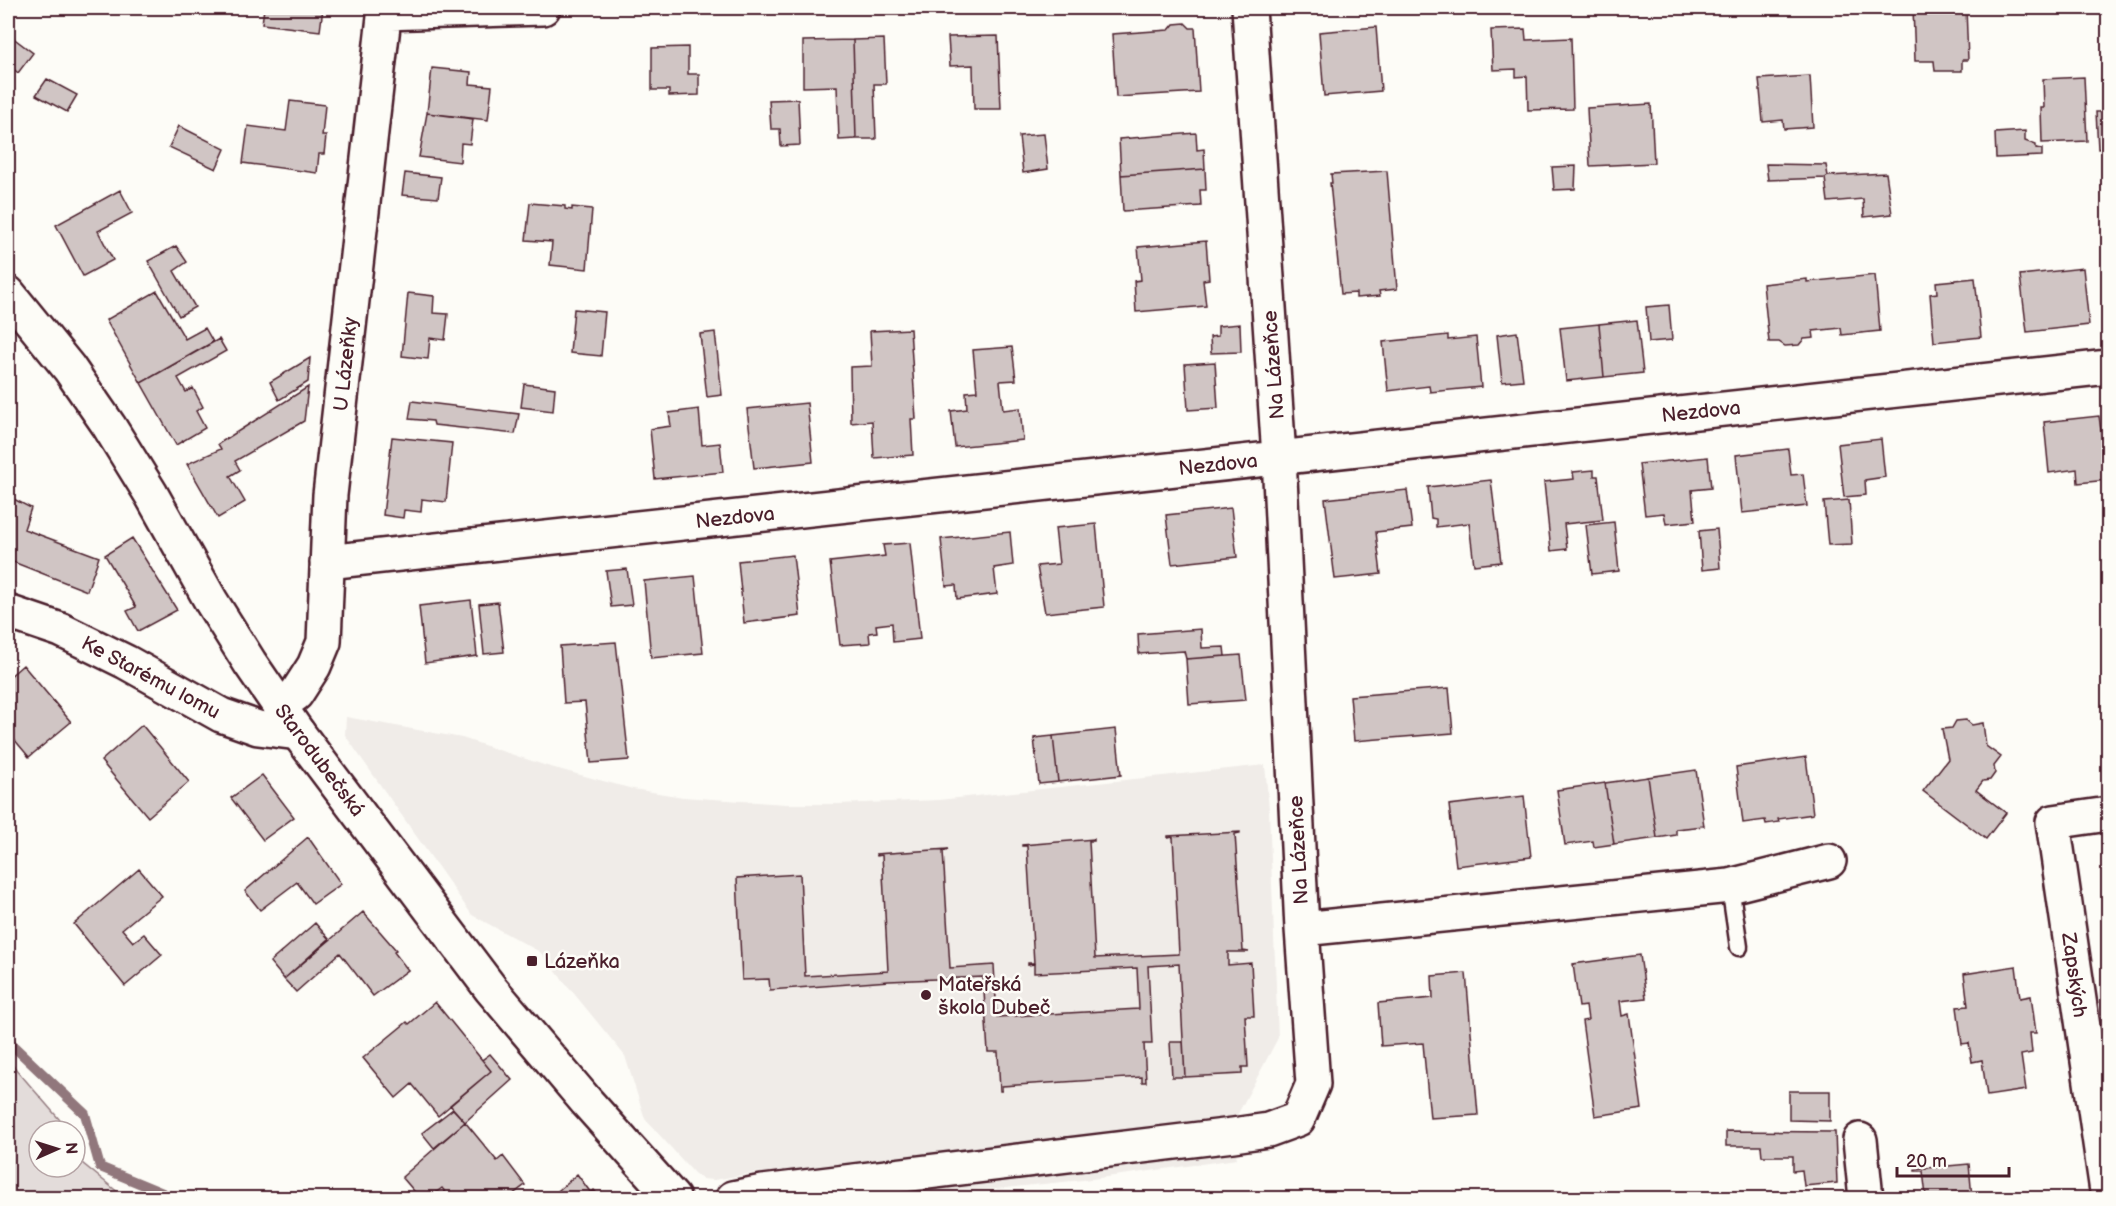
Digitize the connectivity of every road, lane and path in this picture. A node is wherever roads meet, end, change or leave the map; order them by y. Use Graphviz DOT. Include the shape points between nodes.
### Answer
graph roads {
  1 [pos="543,8"];
  2 [pos="1249,8"];
  3 [pos="385,10"];
  4 [pos="8,293"];
  5 [pos="2109,367"];
  6 [pos="1279,457"];
  7 [pos="327,562"];
  8 [pos="8,612"];
  9 [pos="279,706"];
  10 [pos="298,733"];
  11 [pos="2109,814"];
  12 [pos="1829,861"];
  13 [pos="1730,886"];
  14 [pos="1302,929"];
  15 [pos="1739,947"];
  16 [pos="1860,1140"];
  17 [pos="673,1198"];
  18 [pos="733,1198"];
  19 [pos="1866,1198"];
  20 [pos="2108,1198"];
  1 -- 3 [label="street"];
  2 -- 6 [label="street, Na Lázeňce"];
  3 -- 7 [label="street, U Lázeňky" via="330,495"];
  4 -- 9 [label="street, Starodubečská" via="69,368 109,426 211,601"];
  5 -- 6 [label="street, Nezdova"];
  6 -- 7 [label="street, Nezdova"];
  6 -- 14 [label="street, Na Lázeňce"];
  7 -- 9 [label="street, U Lázeňky" via="324,642 296,694"];
  8 -- 10 [label="street, Ke Starému lomu" via="80,639 221,715 258,728"];
  9 -- 10 [label="street, Starodubečská"];
  10 -- 17 [label="street, Starodubečská" via="491,989"];
  11 -- 20 [label="street, Zapských" via="2053,822"];
  12 -- 13 [label="street"];
  13 -- 14 [label="street"];
  13 -- 15 [label="lane"];
  14 -- 18 [label="street, Na Lázeňce" via="1313,1084 1298,1119 1268,1130 1233,1135"];
  16 -- 19 [label="street"];
}
